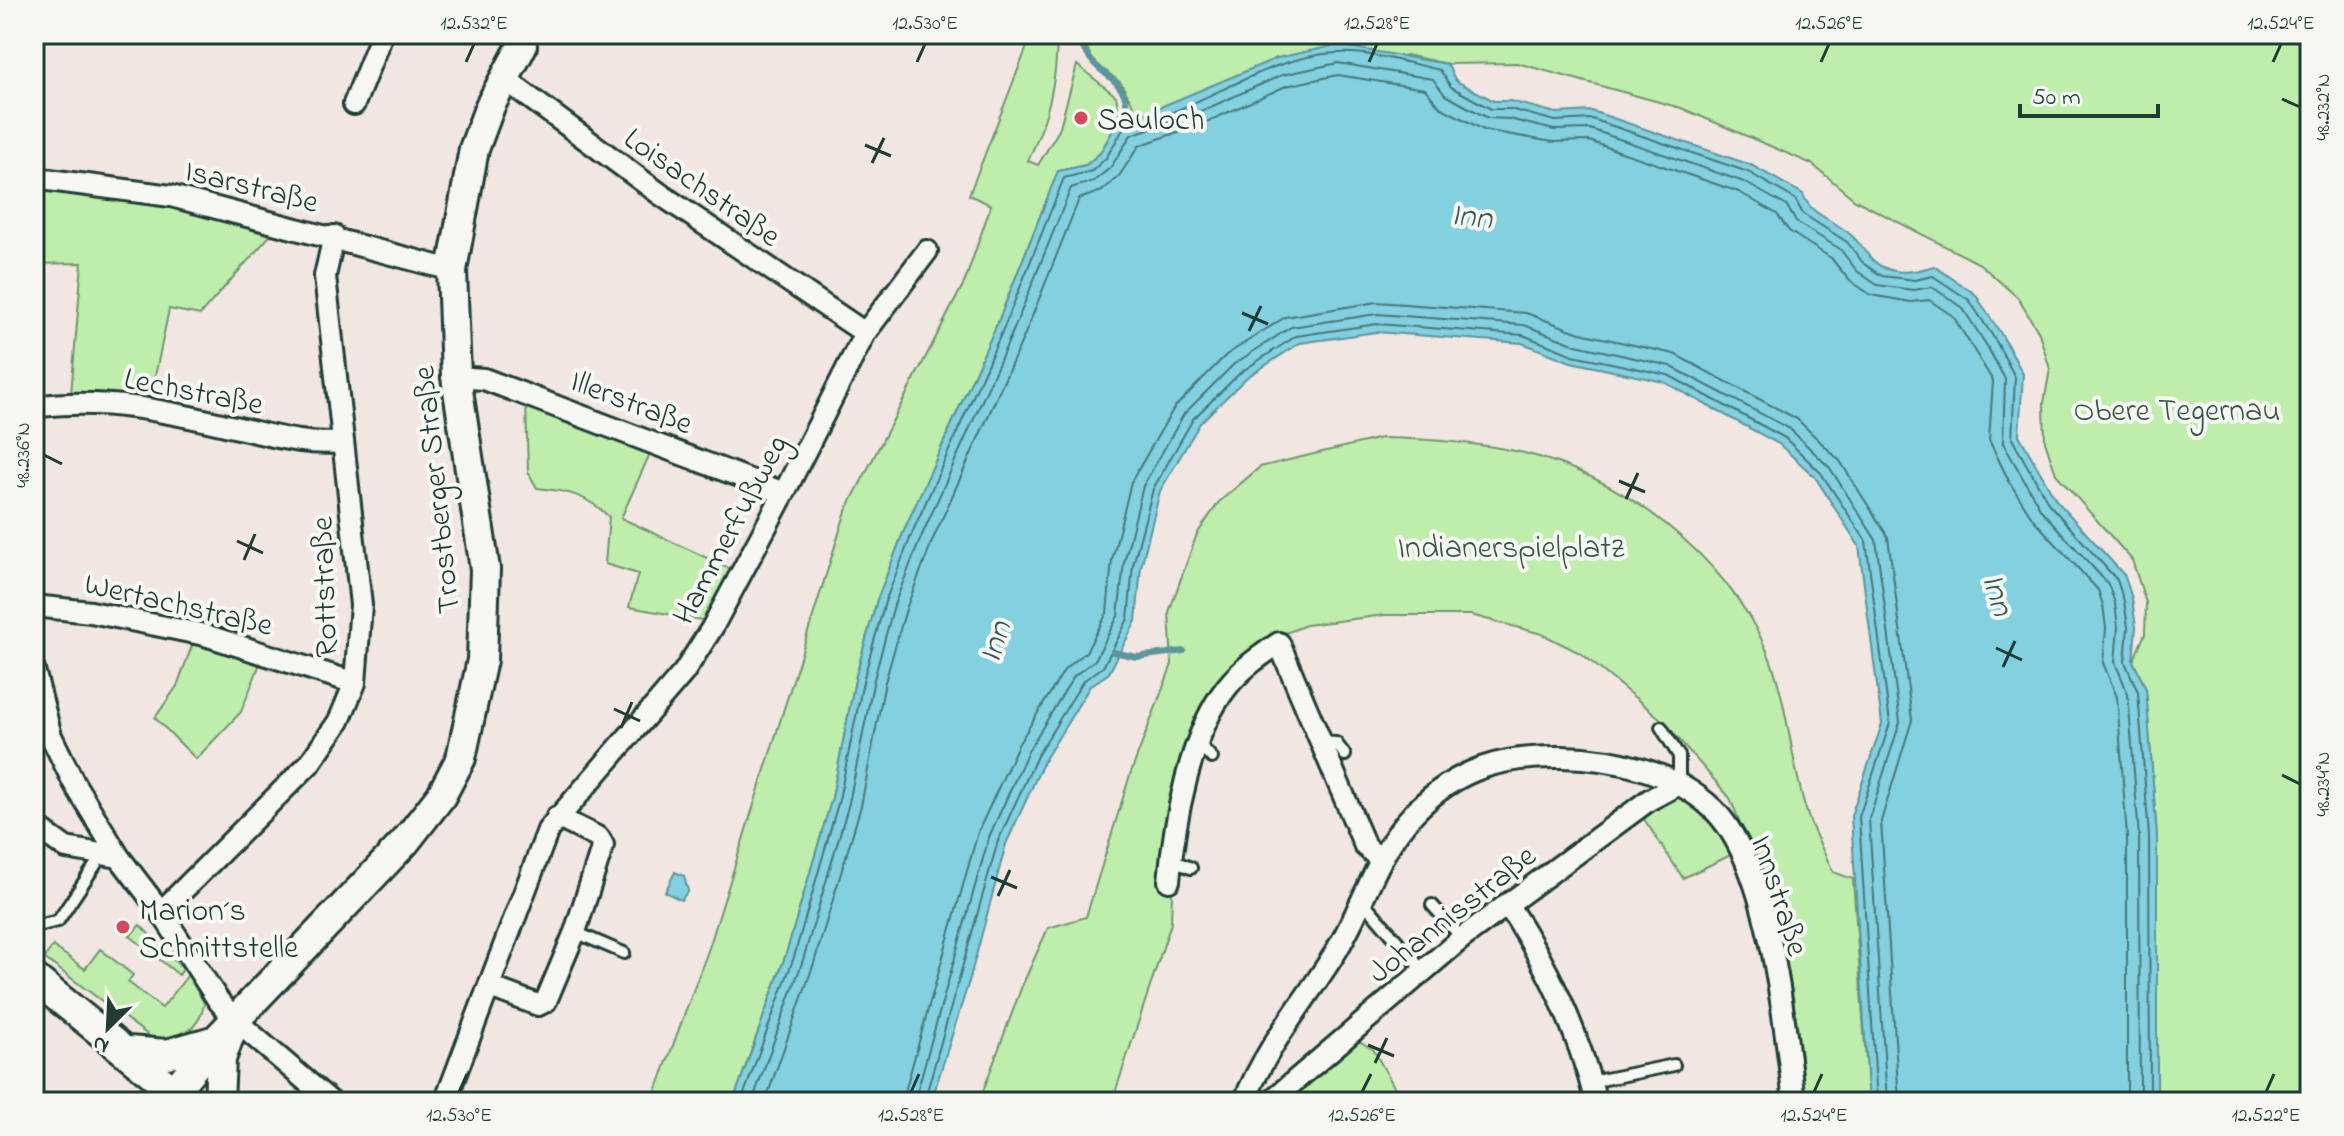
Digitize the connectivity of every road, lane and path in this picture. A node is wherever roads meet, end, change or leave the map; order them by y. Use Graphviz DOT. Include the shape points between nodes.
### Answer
graph roads {
  1 [pos="382,34"];
  2 [pos="524,40"];
  3 [pos="510,83"];
  4 [pos="354,104"];
  5 [pos="34,178"];
  6 [pos="465,203"];
  7 [pos="334,236"];
  8 [pos="927,251"];
  9 [pos="452,270"];
  10 [pos="865,333"];
  11 [pos="456,377"];
  12 [pos="34,407"];
  13 [pos="342,442"];
  14 [pos="784,493"];
  15 [pos="34,606"];
  16 [pos="34,670"];
  17 [pos="355,683"];
  18 [pos="1661,727"];
  19 [pos="1321,742"];
  20 [pos="1345,755"];
  21 [pos="1679,784"];
  22 [pos="557,817"];
  23 [pos="34,825"];
  24 [pos="111,856"];
  25 [pos="1380,859"];
  26 [pos="1171,860"];
  27 [pos="1191,868"];
  28 [pos="1169,881"];
  29 [pos="1361,899"];
  30 [pos="1507,904"];
  31 [pos="1432,905"];
  32 [pos="161,912"];
  33 [pos="34,927"];
  34 [pos="575,932"];
  35 [pos="1462,938"];
  36 [pos="624,953"];
  37 [pos="1423,971"];
  38 [pos="34,978"];
  39 [pos="490,987"];
  40 [pos="226,1030"];
  41 [pos="128,1051"];
  42 [pos="1674,1065"];
  43 [pos="1594,1092"];
  44 [pos="180,1096"];
  45 [pos="219,1102"];
  46 [pos="331,1102"];
  47 [pos="445,1102"];
  48 [pos="1244,1102"];
  49 [pos="1270,1102"];
  50 [pos="1794,1102"];
  1 -- 4 [label="street"];
  2 -- 3 [label="main road, Trostberger Straße"];
  2 -- 6 [label="main road, Trostberger Straße" via="479,134"];
  3 -- 6 [label="main road, Trostberger Straße"];
  3 -- 10 [label="street, Loisachstraße" via="614,162"];
  5 -- 7 [label="street, Isarstraße" via="171,196"];
  6 -- 9 [label="main road, Trostberger Straße"];
  7 -- 9 [label="street, Isarstraße"];
  7 -- 13 [label="street, Rottstraße" via="325,276"];
  8 -- 10 [label="street, Hammerfußweg"];
  9 -- 11 [label="main road, Trostberger Straße"];
  10 -- 14 [label="street, Hammerfußweg"];
  11 -- 14 [label="street, Illerstraße" via="484,379"];
  11 -- 40 [label="main road, Trostberger Straße" via="485,569 482,660 461,758 441,796 405,842"];
  12 -- 13 [label="street, Lechstraße" via="137,406 298,441"];
  13 -- 17 [label="street, Rottstraße" via="361,605"];
  14 -- 22 [label="street, Hammerfußweg" via="684,672"];
  15 -- 17 [label="street, Wertachstraße" via="205,635"];
  16 -- 24 [label="street" via="51,736"];
  17 -- 32 [label="street, Rottstraße" via="339,721 309,764"];
  18 -- 21 [label="lane" via="1679,756"];
  19 -- 20 [label="lane" via="1336,743"];
  19 -- 25 [label="street" via="1365,846"];
  19 -- 26 [label="street" via="1279,643 1246,666 1215,704 1205,751 1178,814"];
  21 -- 25 [label="street, Innstraße" via="1583,757 1485,764 1462,774 1423,804"];
  21 -- 30 [label="street, Johannisstraße" via="1649,800"];
  21 -- 50 [label="street, Innstraße" via="1714,810 1745,864 1778,982"];
  22 -- 34 [label="street" via="603,845"];
  22 -- 39 [label="street, Hammerfußweg"];
  23 -- 24 [label="street" via="66,848"];
  24 -- 32 [label="street"];
  24 -- 33 [label="lane" via="58,921"];
  25 -- 29 [label="street, Innstraße"];
  26 -- 27 [label="lane"];
  26 -- 28 [label="street"];
  29 -- 37 [label="lane"];
  29 -- 48 [label="street, Innstraße" via="1330,962 1267,1052"];
  30 -- 35 [label="street, Johannisstraße"];
  30 -- 43 [label="street" via="1571,1018"];
  31 -- 35 [label="lane"];
  32 -- 40 [label="street" via="218,1000"];
  34 -- 36 [label="lane"];
  34 -- 39 [label="street" via="546,1001 538,1005"];
  35 -- 37 [label="street, Johannisstraße"];
  37 -- 49 [label="street, Johannisstraße"];
  38 -- 41 [label="main road"];
  39 -- 47 [label="street, Hammerfußweg"];
  40 -- 41 [label="main road" via="167,1054"];
  40 -- 44 [label="main road, Trostberger Straße"];
  40 -- 45 [label="main road"];
  40 -- 46 [label="street"];
  41 -- 44 [label="main road"];
  42 -- 43 [label="lane"];
}
